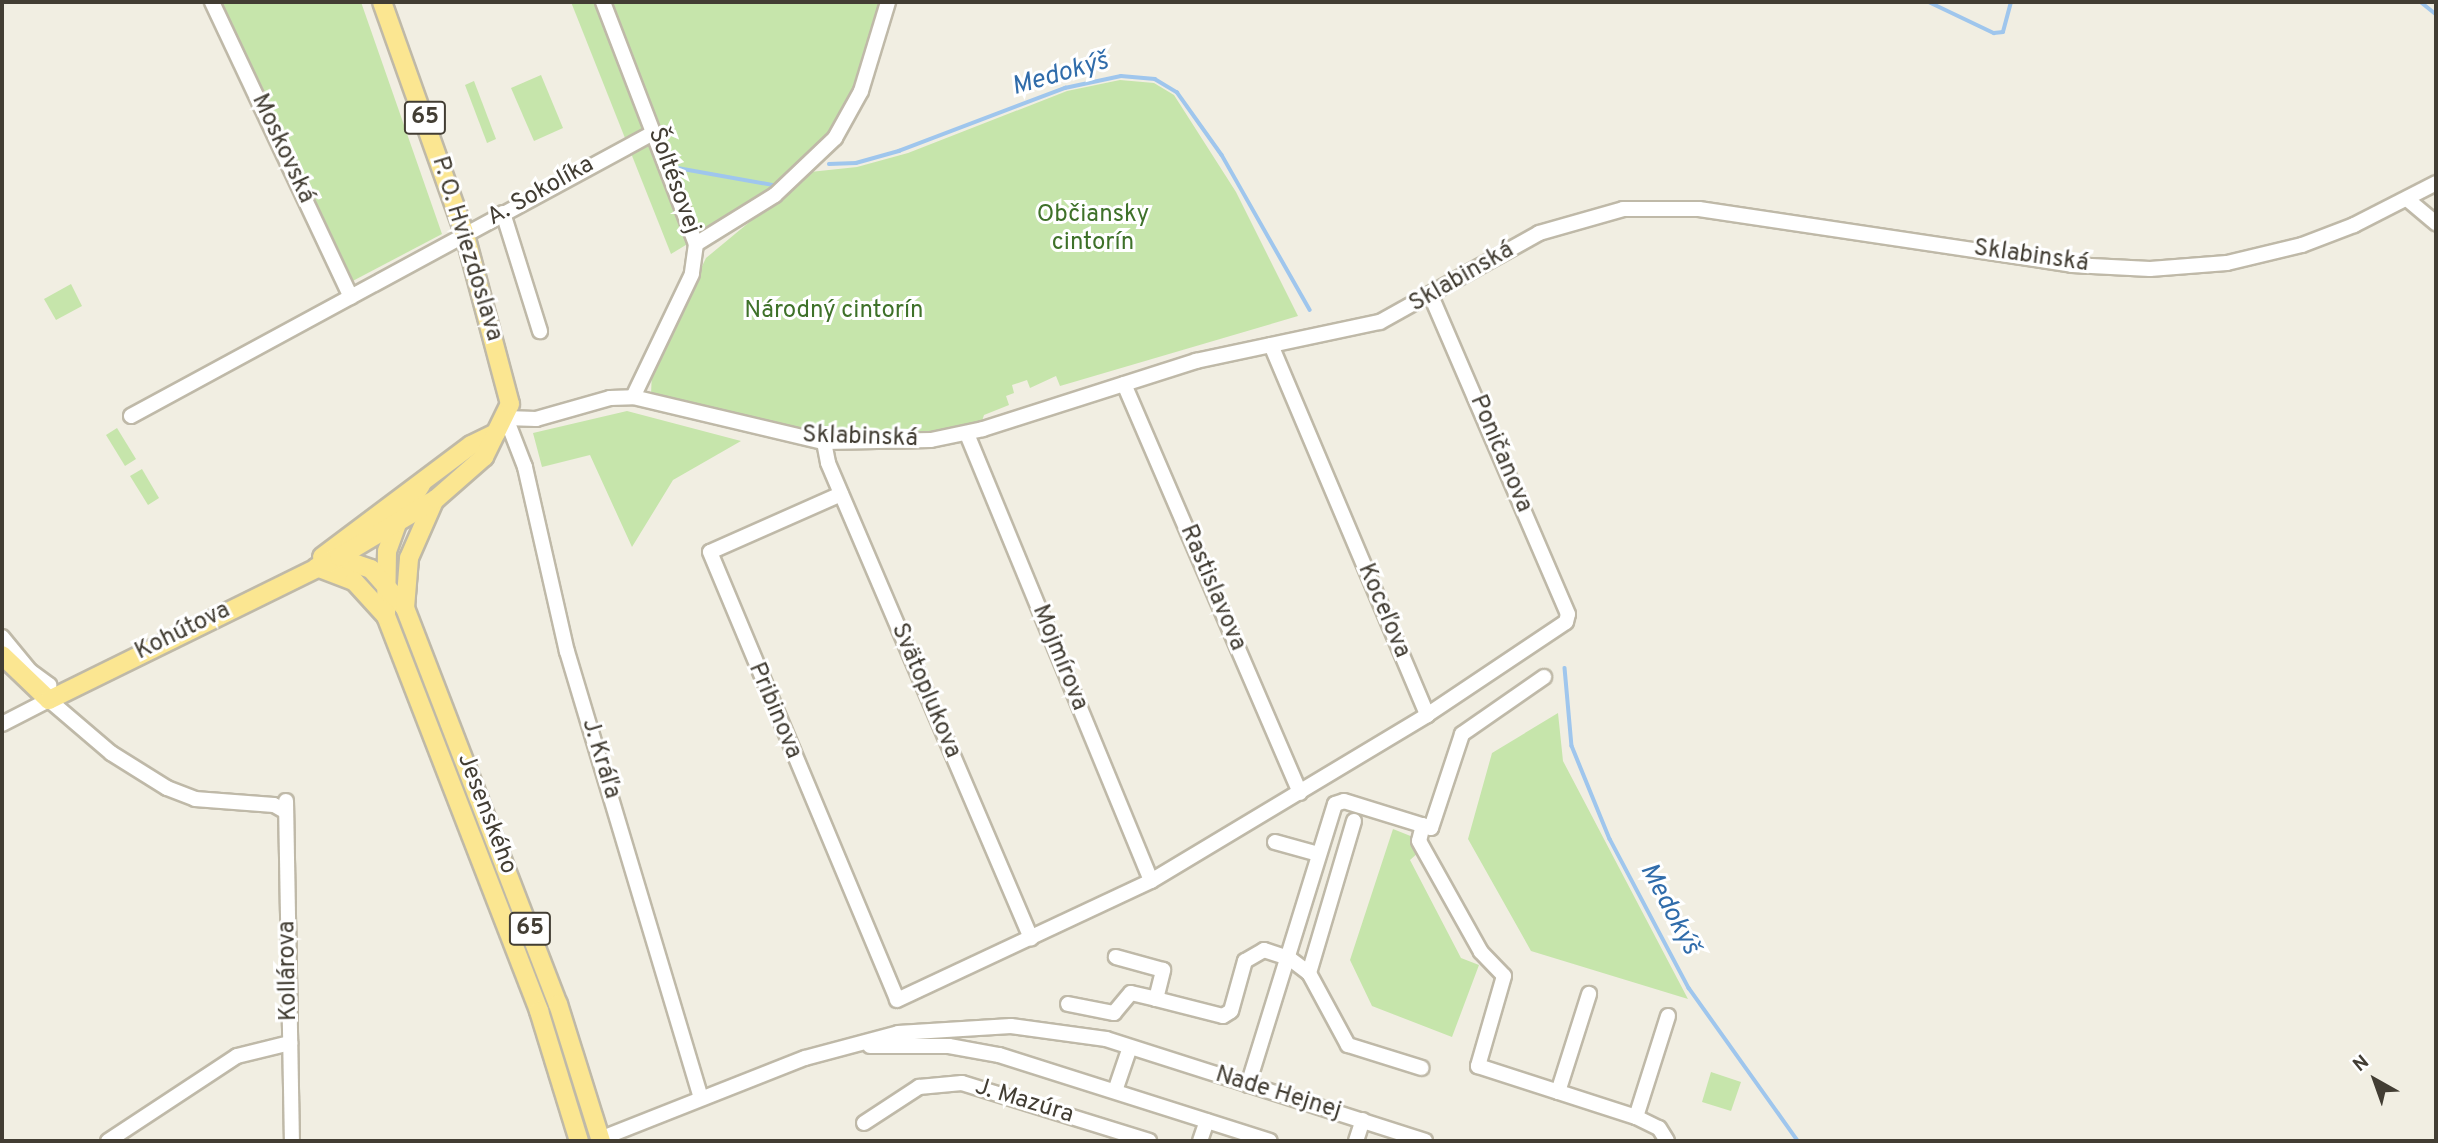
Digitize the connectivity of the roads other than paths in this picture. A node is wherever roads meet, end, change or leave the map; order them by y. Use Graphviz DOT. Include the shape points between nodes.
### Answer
graph roads {
  1 [pos="212,2"];
  2 [pos="382,2"];
  3 [pos="603,2"];
  4 [pos="888,2"];
  5 [pos="653,133"];
  6 [pos="2436,183"];
  7 [pos="2407,199"];
  8 [pos="503,213"];
  9 [pos="2436,223"];
  10 [pos="465,234"];
  11 [pos="696,244"];
  12 [pos="1430,294"];
  13 [pos="351,297"];
  14 [pos="540,331"];
  15 [pos="1271,345"];
  16 [pos="1124,384"];
  17 [pos="633,397"];
  18 [pos="131,416"];
  19 [pos="501,426"];
  20 [pos="967,434"];
  21 [pos="824,442"];
  22 [pos="421,485"];
  23 [pos="841,494"];
  24 [pos="436,499"];
  25 [pos="398,521"];
  26 [pos="327,560"];
  27 [pos="383,582"];
  28 [pos="405,608"];
  29 [pos="386,616"];
  30 [pos="2,637"];
  31 [pos="2,655"];
  32 [pos="1544,677"];
  33 [pos="50,700"];
  34 [pos="1427,716"];
  35 [pos="2,724"];
  36 [pos="1300,793"];
  37 [pos="1354,821"];
  38 [pos="1427,827"];
  39 [pos="1275,842"];
  40 [pos="1318,854"];
  41 [pos="1151,881"];
  42 [pos="1031,938"];
  43 [pos="1116,957"];
  44 [pos="1289,958"];
  45 [pos="1309,973"];
  46 [pos="1589,994"];
  47 [pos="1156,999"];
  48 [pos="1068,1003"];
  49 [pos="1668,1016"];
  50 [pos="290,1043"];
  51 [pos="854,1046"];
  52 [pos="1130,1047"];
  53 [pos="1422,1068"];
  54 [pos="1248,1084"];
  55 [pos="1115,1091"];
  56 [pos="1558,1092"];
  57 [pos="701,1098"];
  58 [pos="1636,1117"];
  59 [pos="1363,1120"];
  60 [pos="1207,1121"];
  61 [pos="864,1123"];
  62 [pos="577,1133"];
  63 [pos="599,1140"];
  64 [pos="108,1141"];
  65 [pos="292,1141"];
  66 [pos="1149,1141"];
  67 [pos="1200,1141"];
  68 [pos="1270,1141"];
  69 [pos="1356,1141"];
  70 [pos="1425,1141"];
  71 [pos="1667,1141"];
  1 -- 13 [label="street, Moskovská"];
  2 -- 10 [label="main road, P. O. Hviezdoslava / 65"];
  3 -- 5 [label="street, Šoltésovej"];
  4 -- 11 [label="street" via="862,91 835,138 775,195"];
  5 -- 8 [label="street, A. Sokolíka"];
  5 -- 11 [label="street, Šoltésovej"];
  6 -- 7 [label="street, Sklabinská"];
  7 -- 9 [label="street"];
  7 -- 12 [label="street, Sklabinská" via="2302,245 2216,264 2124,269 1699,209 1623,209 1539,233"];
  8 -- 10 [label="street, A. Sokolíka"];
  8 -- 14 [label="street"];
  10 -- 13 [label="street, A. Sokolíka"];
  10 -- 19 [label="main road, P. O. Hviezdoslava / 65" via="510,404"];
  11 -- 17 [label="street, Šoltésovej" via="692,274"];
  12 -- 15 [label="street, Sklabinská" via="1404,312 1354,330"];
  12 -- 34 [label="street, Poničanova" via="1568,614 1566,622"];
  13 -- 18 [label="street, A. Sokolíka"];
  15 -- 16 [label="street, Sklabinská"];
  15 -- 34 [label="street, Koceľova"];
  16 -- 20 [label="street, Sklabinská"];
  16 -- 36 [label="street, Rastislavova"];
  17 -- 19 [label="street" via="610,398"];
  17 -- 21 [label="street, Sklabinská"];
  19 -- 22 [label="main road, Kohútova / 65"];
  19 -- 24 [label="main road, Kohútova / 65" via="484,457"];
  19 -- 57 [label="street, J. Kráľa" via="525,467 567,652"];
  20 -- 21 [label="street, Sklabinská" via="913,443"];
  20 -- 41 [label="street, Mojmírova"];
  21 -- 23 [label="street, Svätoplukova"];
  22 -- 25 [label="main road, Jesenského / 65"];
  22 -- 26 [label="main road, Kohútova / 65"];
  23 -- 42 [label="street, Svätoplukova"];
  23 -- 42 [label="street, Pribinova" via="710,552 897,1000"];
  24 -- 25 [label="main road, Kohútova / 65"];
  24 -- 28 [label="main road, Jesenského / 65" via="409,558"];
  25 -- 26 [label="main road, Kohútova / 65"];
  25 -- 27 [label="main road, Jesenského / 65"];
  26 -- 27 [label="main road, Jesenského / 65" via="360,563"];
  26 -- 29 [label="main road, Jesenského / 65"];
  26 -- 33 [label="main road, Kohútova / 65"];
  27 -- 28 [label="main road, Jesenského / 65"];
  27 -- 29 [label="main road, Jesenského / 65"];
  28 -- 63 [label="main road, Jesenského / 65" via="558,1004"];
  29 -- 62 [label="main road, Jesenského / 65" via="539,1012"];
  30 -- 33 [label="street" via="30,671 50,685"];
  31 -- 33 [label="main road"];
  32 -- 38 [label="street" via="1462,734"];
  33 -- 35 [label="street"];
  33 -- 50 [label="street, Kollárova" via="111,753 167,788 195,799 286,806"];
  34 -- 36 [label="street"];
  36 -- 41 [label="street"];
  37 -- 45 [label="street"];
  38 -- 40 [label="street" via="1344,801 1335,804"];
  38 -- 56 [label="street" via="1419,841 1480,952 1504,976 1478,1066"];
  39 -- 40 [label="street"];
  40 -- 44 [label="street"];
  41 -- 42 [label="street"];
  43 -- 47 [label="street" via="1163,970"];
  44 -- 45 [label="street"];
  44 -- 47 [label="street" via="1264,950 1245,961 1231,1010 1223,1016"];
  44 -- 54 [label="street"];
  45 -- 53 [label="street" via="1348,1045"];
  46 -- 56 [label="street"];
  47 -- 48 [label="street" via="1130,993 1114,1013"];
  49 -- 58 [label="street"];
  50 -- 64 [label="street" via="237,1056"];
  50 -- 65 [label="street, Kollárova"];
  51 -- 52 [label="street, Nade Hejnej" via="925,1029 1011,1026 1081,1034"];
  51 -- 55 [label="street, Nade Hejnej" via="977,1050"];
  51 -- 57 [label="street, Nade Hejnej" via="778,1066"];
  52 -- 54 [label="street, Nade Hejnej"];
  52 -- 55 [label="street"];
  54 -- 59 [label="street, Nade Hejnej"];
  55 -- 60 [label="street, Nade Hejnej"];
  56 -- 58 [label="street"];
  57 -- 63 [label="street, Nade Hejnej"];
  58 -- 71 [label="street" via="1659,1128"];
  59 -- 69 [label="street"];
  59 -- 70 [label="street, Nade Hejnej"];
  60 -- 67 [label="street"];
  60 -- 68 [label="street, Nade Hejnej"];
  61 -- 66 [label="street, J. Mazúra" via="919,1087 961,1083"];
  62 -- 63 [label="main road"];
}
